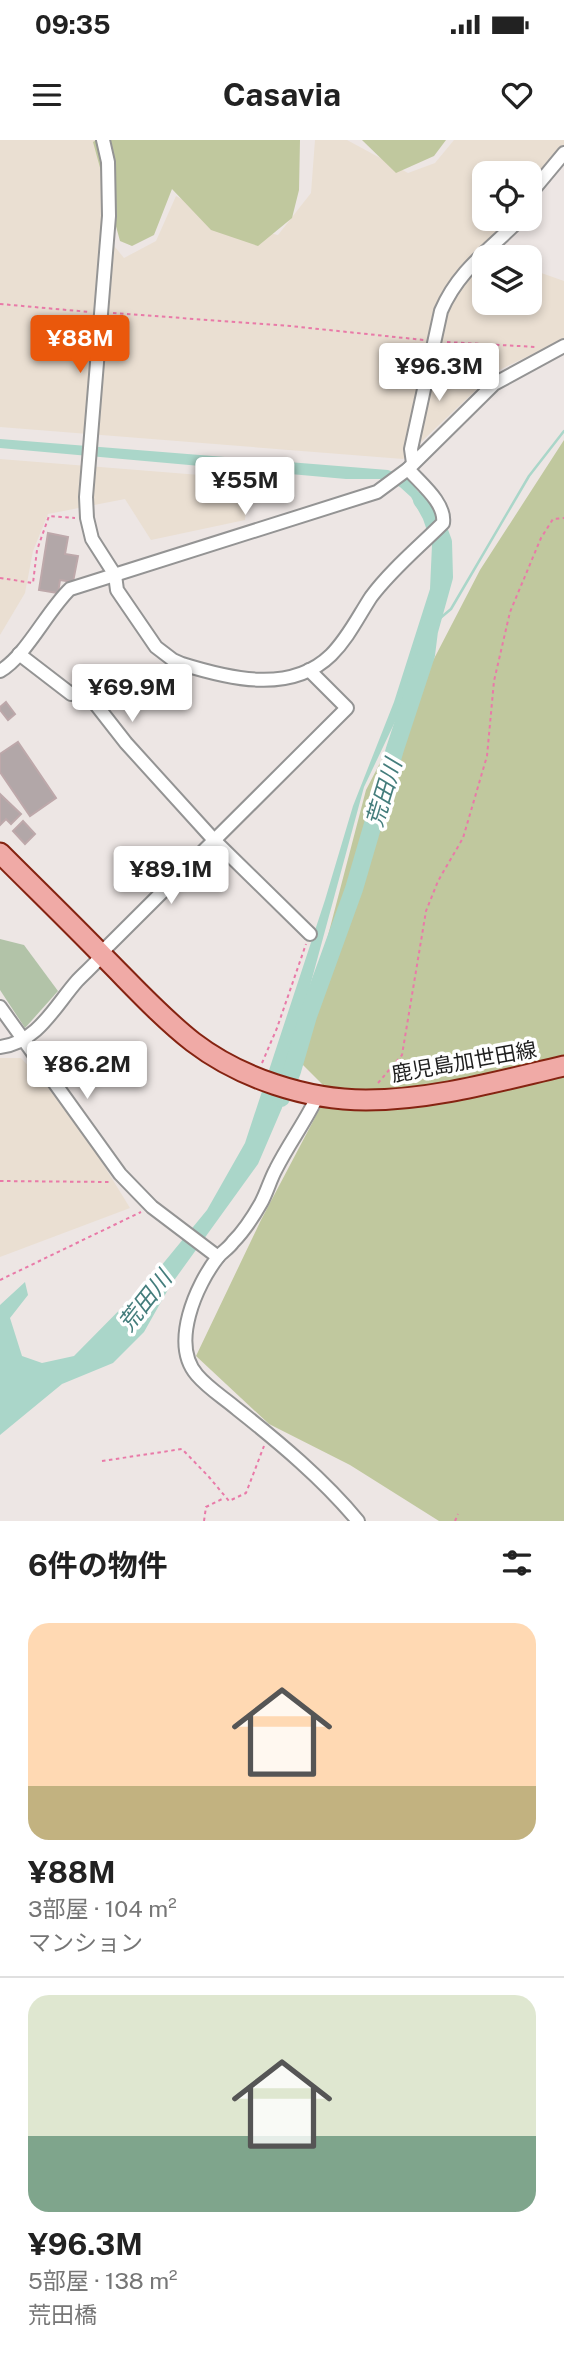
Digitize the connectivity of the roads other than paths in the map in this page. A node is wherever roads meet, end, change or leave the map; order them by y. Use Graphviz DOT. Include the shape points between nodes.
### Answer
graph roads {
  1 [pos="103,140"];
  2 [pos="564,153"];
  3 [pos="542,180"];
  4 [pos="506,231"];
  5 [pos="561,347"];
  6 [pos="409,467"];
  7 [pos="114,575"];
  8 [pos="19,654"];
  9 [pos="309,670"];
  10 [pos="0,671"];
  11 [pos="214,840"];
  12 [pos="0,853"];
  13 [pos="310,934"];
  14 [pos="102,955"];
  15 [pos="0,1007"];
  16 [pos="22,1040"];
  17 [pos="0,1047"];
  18 [pos="564,1066"];
  19 [pos="311,1093"];
  20 [pos="214,1254"];
  21 [pos="358,1521"];
  1 -- 7 [label="street" via="109,216 86,497 92,539"];
  2 -- 3 [label="street"];
  4 -- 6 [label="street" via="450,291 441,311"];
  5 -- 6 [label="street" via="494,384"];
  6 -- 7 [label="street" via="377,492"];
  6 -- 9 [label="street" via="436,501 443,523 381,585 330,656"];
  7 -- 8 [label="street" via="70,589"];
  7 -- 9 [label="street" via="117,590 138,622 156,647 173,660 253,680 285,678"];
  8 -- 10 [label="street"];
  8 -- 11 [label="street" via="71,694 83,688"];
  9 -- 11 [label="street" via="347,708"];
  11 -- 13 [label="street"];
  11 -- 14 [label="street"];
  12 -- 14 [label="main road, 鹿児島加世田線"];
  14 -- 16 [label="street" via="41,1026"];
  14 -- 19 [label="main road, 鹿児島加世田線" via="168,1021 214,1056 256,1077"];
  15 -- 16 [label="street"];
  16 -- 17 [label="street"];
  16 -- 20 [label="street" via="127,1182"];
  18 -- 19 [label="main road, 鹿児島加世田線" via="405,1098 364,1100"];
  19 -- 20 [label="street" via="308,1117 261,1203 233,1242"];
  20 -- 21 [label="street" via="189,1316 186,1358 216,1395 269,1435"];
}
